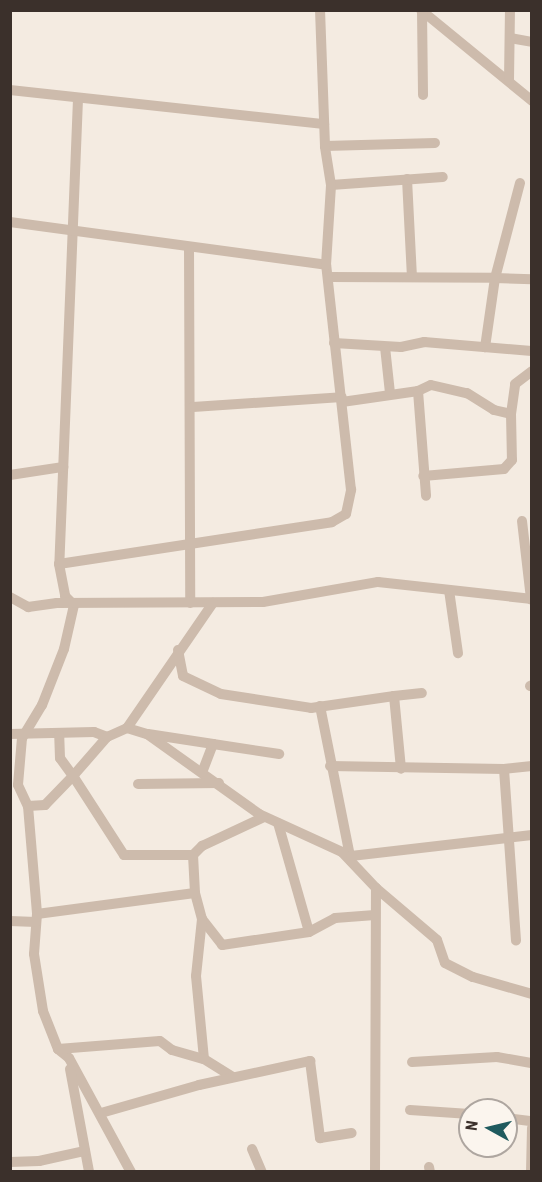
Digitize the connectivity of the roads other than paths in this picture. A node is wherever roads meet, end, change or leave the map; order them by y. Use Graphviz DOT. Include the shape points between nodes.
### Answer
graph roads {
  1 [pos="320,10"];
  2 [pos="510,10"];
  3 [pos="422,11"];
  4 [pos="510,38"];
  5 [pos="531,42"];
  6 [pos="509,80"];
  7 [pos="10,90"];
  8 [pos="423,95"];
  9 [pos="78,99"];
  10 [pos="531,101"];
  11 [pos="324,124"];
  12 [pos="435,143"];
  13 [pos="325,146"];
  14 [pos="443,177"];
  15 [pos="407,179"];
  16 [pos="520,183"];
  17 [pos="331,184"];
  18 [pos="10,222"];
  19 [pos="72,230"];
  20 [pos="189,247"];
  21 [pos="326,265"];
  22 [pos="330,277"];
  23 [pos="412,277"];
  24 [pos="495,278"];
  25 [pos="531,279"];
  26 [pos="334,343"];
  27 [pos="385,346"];
  28 [pos="485,347"];
  29 [pos="531,351"];
  30 [pos="531,371"];
  31 [pos="418,391"];
  32 [pos="390,393"];
  33 [pos="342,400"];
  34 [pos="193,407"];
  35 [pos="511,414"];
  36 [pos="63,467"];
  37 [pos="10,476"];
  38 [pos="423,476"];
  39 [pos="426,496"];
  40 [pos="522,521"];
  41 [pos="192,542"];
  42 [pos="59,564"];
  43 [pos="449,590"];
  44 [pos="10,597"];
  45 [pos="531,599"];
  46 [pos="190,603"];
  47 [pos="213,603"];
  48 [pos="74,605"];
  49 [pos="178,650"];
  50 [pos="458,653"];
  51 [pos="422,693"];
  52 [pos="394,696"];
  53 [pos="320,706"];
  54 [pos="127,728"];
  55 [pos="25,731"];
  56 [pos="10,734"];
  57 [pos="147,734"];
  58 [pos="59,735"];
  59 [pos="107,737"];
  60 [pos="213,744"];
  61 [pos="279,754"];
  62 [pos="330,766"];
  63 [pos="531,766"];
  64 [pos="401,769"];
  65 [pos="504,769"];
  66 [pos="202,771"];
  67 [pos="73,776"];
  68 [pos="219,783"];
  69 [pos="138,784"];
  70 [pos="28,806"];
  71 [pos="264,817"];
  72 [pos="278,823"];
  73 [pos="531,835"];
  74 [pos="511,837"];
  75 [pos="193,855"];
  76 [pos="351,859"];
  77 [pos="376,888"];
  78 [pos="195,892"];
  79 [pos="375,915"];
  80 [pos="37,918"];
  81 [pos="202,919"];
  82 [pos="10,921"];
  83 [pos="309,932"];
  84 [pos="516,941"];
  85 [pos="531,994"];
  86 [pos="58,1049"];
  87 [pos="69,1058"];
  88 [pos="204,1059"];
  89 [pos="412,1062"];
  90 [pos="531,1063"];
  91 [pos="233,1077"];
  92 [pos="410,1110"];
  93 [pos="101,1113"];
  94 [pos="458,1113"];
  95 [pos="531,1128"];
  96 [pos="352,1133"];
  97 [pos="252,1149"];
  98 [pos="85,1151"];
  99 [pos="10,1162"];
  100 [pos="89,1172"];
  101 [pos="131,1172"];
  102 [pos="262,1172"];
  103 [pos="375,1172"];
  104 [pos="531,1172"];
  1 -- 11 [label="street"];
  2 -- 4 [label="street"];
  3 -- 6 [label="street"];
  3 -- 8 [label="street"];
  4 -- 5 [label="street"];
  4 -- 6 [label="street"];
  6 -- 10 [label="street"];
  7 -- 9 [label="street"];
  9 -- 11 [label="street"];
  9 -- 19 [label="street"];
  11 -- 13 [label="street"];
  12 -- 13 [label="street"];
  13 -- 17 [label="street"];
  14 -- 15 [label="street"];
  15 -- 17 [label="street"];
  15 -- 23 [label="street"];
  16 -- 24 [label="street"];
  17 -- 21 [label="street"];
  18 -- 19 [label="street"];
  19 -- 20 [label="street"];
  19 -- 36 [label="street"];
  20 -- 21 [label="street"];
  20 -- 34 [label="street"];
  21 -- 22 [label="street"];
  22 -- 23 [label="street"];
  22 -- 26 [label="street"];
  23 -- 24 [label="street"];
  24 -- 25 [label="street"];
  24 -- 28 [label="street"];
  26 -- 27 [label="street"];
  26 -- 33 [label="street"];
  27 -- 28 [label="street" via="424,342"];
  27 -- 32 [label="street"];
  28 -- 29 [label="street"];
  30 -- 35 [label="street" via="515,384"];
  31 -- 32 [label="street"];
  31 -- 35 [label="street" via="431,385 467,393 494,410"];
  31 -- 38 [label="street"];
  32 -- 33 [label="street"];
  33 -- 34 [label="street"];
  33 -- 41 [label="street" via="351,490 346,514 332,522"];
  34 -- 41 [label="street"];
  35 -- 38 [label="street" via="512,460 504,469"];
  36 -- 37 [label="street"];
  36 -- 42 [label="street"];
  38 -- 39 [label="street"];
  40 -- 45 [label="street"];
  41 -- 42 [label="street"];
  41 -- 46 [label="street"];
  42 -- 48 [label="street" via="65,596"];
  43 -- 45 [label="street"];
  43 -- 47 [label="street" via="378,582 263,602"];
  43 -- 50 [label="street"];
  44 -- 48 [label="street" via="28,607"];
  46 -- 47 [label="street"];
  46 -- 48 [label="street"];
  47 -- 49 [label="street"];
  48 -- 55 [label="street" via="64,649 42,705"];
  49 -- 53 [label="street" via="183,676 199,687 261,702"];
  49 -- 54 [label="street"];
  51 -- 52 [label="street"];
  52 -- 53 [label="street"];
  52 -- 64 [label="street"];
  53 -- 62 [label="street"];
  54 -- 57 [label="street"];
  54 -- 59 [label="street"];
  55 -- 56 [label="street"];
  55 -- 58 [label="street"];
  55 -- 70 [label="street" via="18,785"];
  57 -- 60 [label="street"];
  57 -- 66 [label="street"];
  58 -- 59 [label="street" via="94,732"];
  58 -- 67 [label="street" via="60,758"];
  59 -- 67 [label="street"];
  60 -- 61 [label="street"];
  60 -- 66 [label="street"];
  62 -- 64 [label="street"];
  62 -- 76 [label="street"];
  63 -- 65 [label="street"];
  64 -- 65 [label="street"];
  65 -- 74 [label="street"];
  66 -- 68 [label="street"];
  67 -- 70 [label="street" via="45,805"];
  67 -- 75 [label="street" via="124,855"];
  68 -- 69 [label="street"];
  68 -- 71 [label="street"];
  70 -- 80 [label="street"];
  71 -- 72 [label="street"];
  71 -- 75 [label="street" via="202,846"];
  72 -- 76 [label="street"];
  72 -- 83 [label="street"];
  73 -- 74 [label="street"];
  74 -- 76 [label="street"];
  74 -- 84 [label="street"];
  75 -- 78 [label="street"];
  76 -- 77 [label="street"];
  77 -- 79 [label="street"];
  77 -- 85 [label="street" via="437,940 445,963"];
  78 -- 80 [label="street"];
  78 -- 81 [label="street"];
  79 -- 83 [label="street" via="335,918"];
  79 -- 103 [label="street"];
  80 -- 82 [label="street"];
  80 -- 86 [label="street" via="37,989"];
  81 -- 83 [label="street" via="222,945"];
  81 -- 88 [label="street" via="196,976"];
  86 -- 87 [label="street"];
  86 -- 88 [label="street" via="160,1041 172,1050"];
  87 -- 93 [label="street" via="85,1093"];
  87 -- 98 [label="street"];
  88 -- 91 [label="street"];
  89 -- 90 [label="street" via="497,1057"];
  91 -- 93 [label="street"];
  91 -- 96 [label="street" via="310,1061 320,1138"];
  92 -- 94 [label="street"];
  93 -- 101 [label="street"];
  95 -- 104 [label="street"];
  97 -- 102 [label="street"];
  98 -- 99 [label="street" via="39,1161"];
  98 -- 100 [label="street"];
}
